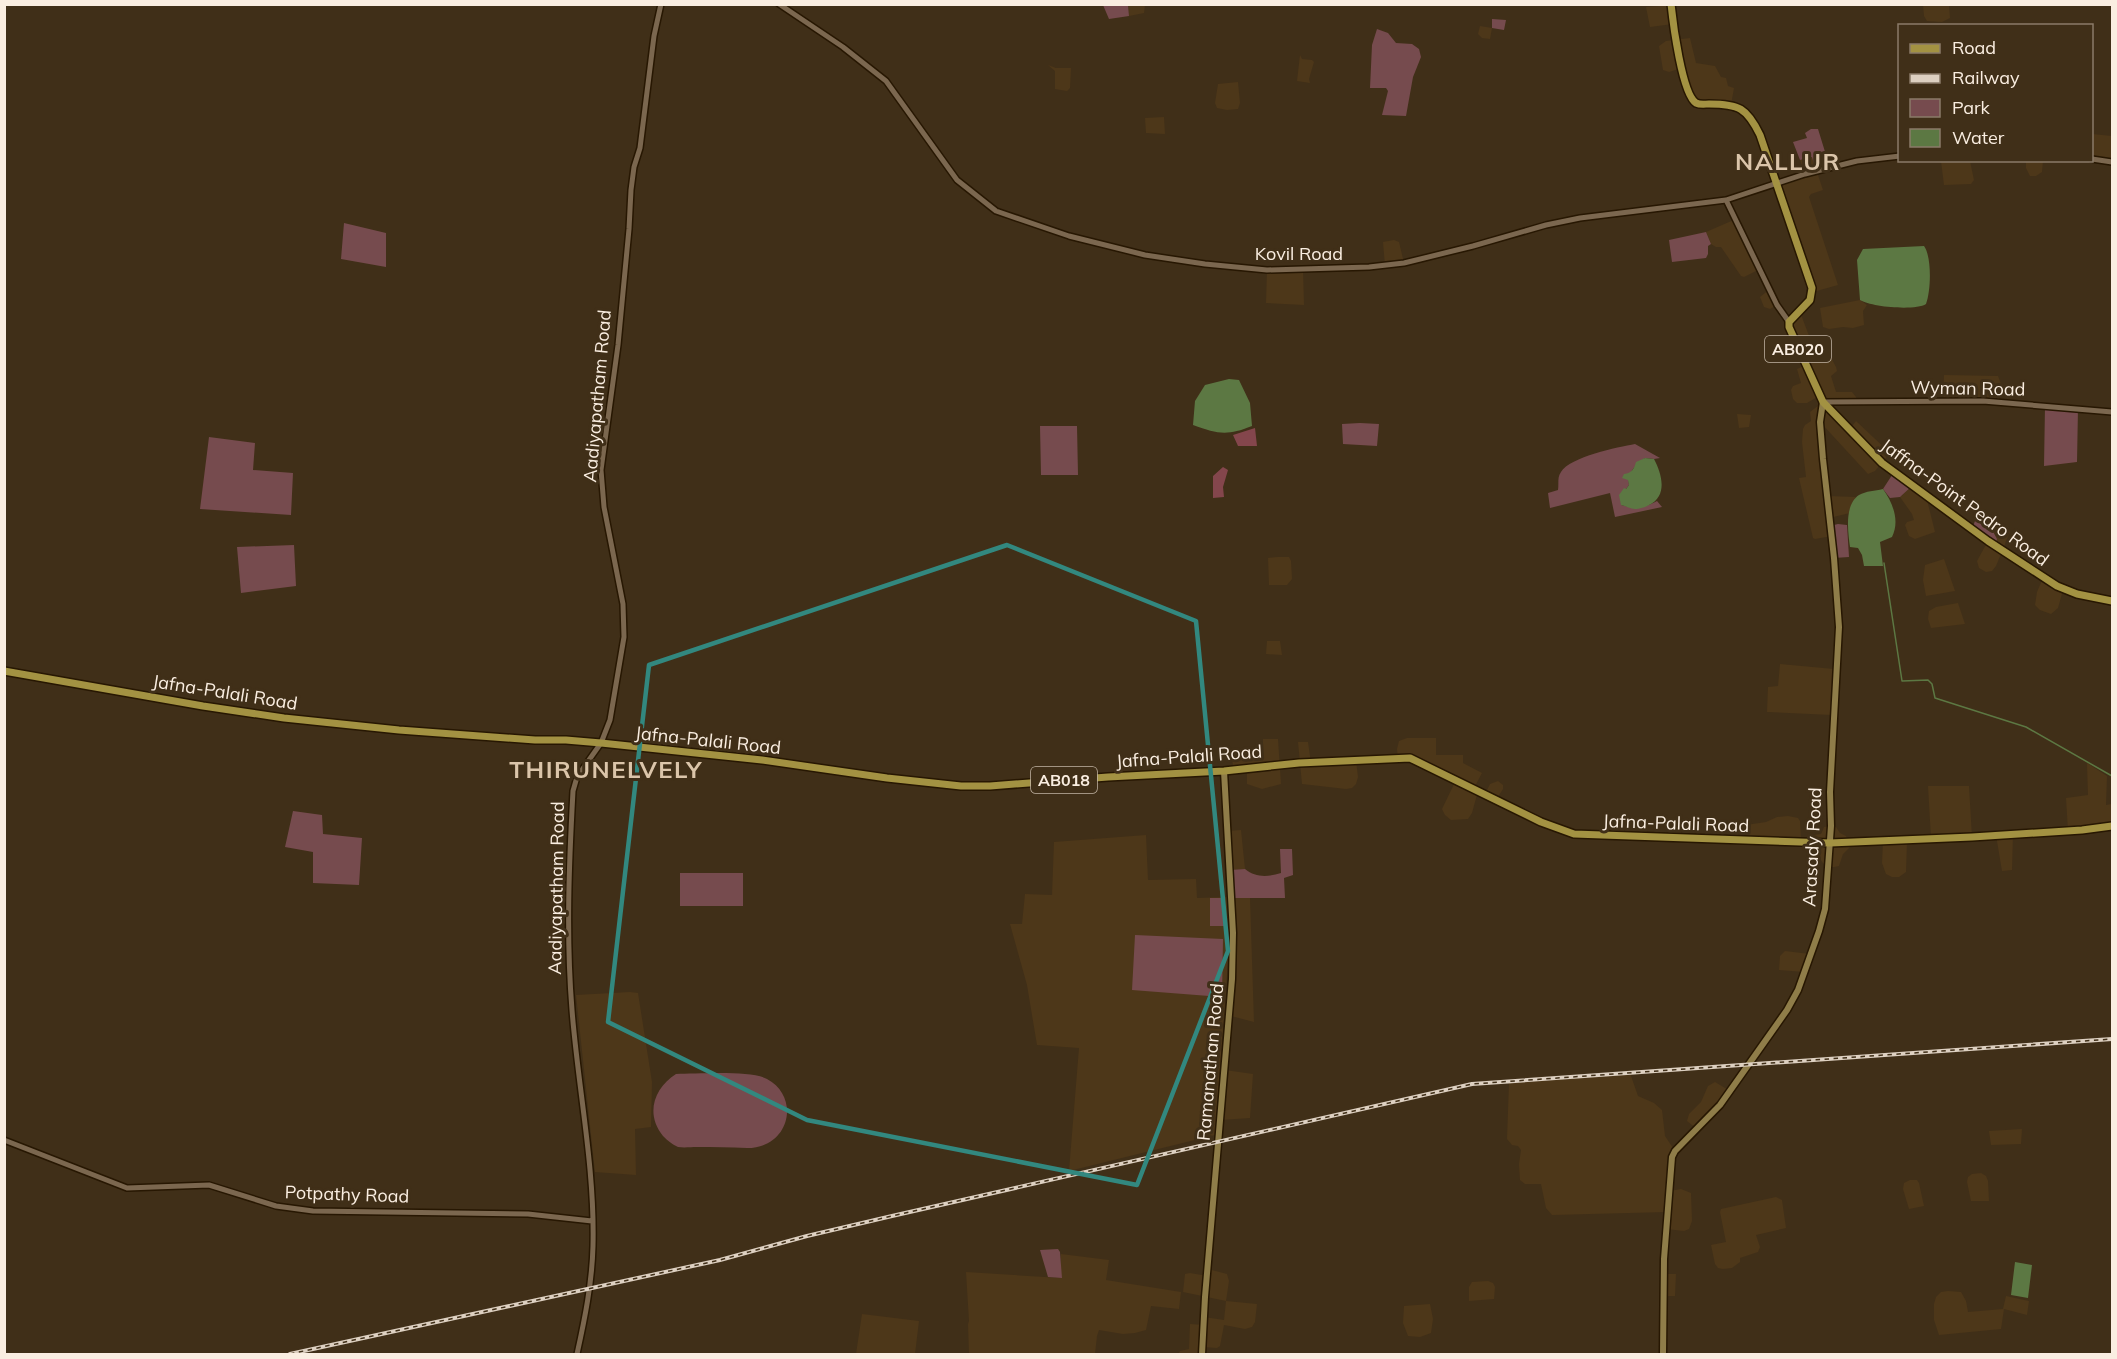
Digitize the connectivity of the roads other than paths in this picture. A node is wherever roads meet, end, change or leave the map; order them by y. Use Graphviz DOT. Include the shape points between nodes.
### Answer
graph roads {
  1 [pos="661,4"];
  2 [pos="779,4"];
  3 [pos="1671,4"];
  4 [pos="1898,156"];
  5 [pos="2093,159"];
  6 [pos="2112,162"];
  7 [pos="1778,184"];
  8 [pos="1726,200"];
  9 [pos="1789,322"];
  10 [pos="1823,402"];
  11 [pos="2112,412"];
  12 [pos="2112,601"];
  13 [pos="4,671"];
  14 [pos="600,743"];
  15 [pos="1224,771"];
  16 [pos="2112,826"];
  17 [pos="1830,843"];
  18 [pos="4,1140"];
  19 [pos="592,1221"];
  20 [pos="577,1354"];
  21 [pos="1202,1354"];
  22 [pos="1663,1354"];
  1 -- 14 [label="street, Aadiyapatham Road" via="631,190 618,345 601,470 604,507 623,604 624,637 610,720"];
  2 -- 8 [label="street, Kovil Road" via="886,81 957,180 996,211 1069,236 1145,255 1267,270 1375,267 1450,252 1572,219"];
  3 -- 7 [label="main road, AB020" via="1690,98 1700,104 1731,105 1749,115"];
  4 -- 7 [label="street, Kovil Road" via="1857,161"];
  5 -- 6 [label="street"];
  7 -- 8 [label="street, Kovil Road"];
  7 -- 9 [label="main road, AB020" via="1813,292"];
  8 -- 9 [label="street"];
  9 -- 10 [label="main road, Jaffna-Point Pedro Road / AB020"];
  10 -- 11 [label="street, Wyman Road" via="1983,401"];
  10 -- 12 [label="main road, Jaffna-Point Pedro Road / AB020" via="1882,463 1988,541 2057,586"];
  10 -- 17 [label="main road, Arasady Road" via="1820,422 1839,627"];
  13 -- 14 [label="main road, Jafna-Palali Road / AB018" via="284,718"];
  14 -- 15 [label="main road, Jafna-Palali Road / AB018" via="961,786"];
  14 -- 19 [label="street, Aadiyapatham Road" via="577,777 573,791 567,913"];
  15 -- 17 [label="main road, Jafna-Palali Road / AB018" via="1410,758 1574,834"];
  15 -- 21 [label="main road, Ramanathan Road" via="1232,979"];
  16 -- 17 [label="main road, Jafna-Palali Road / AB018"];
  17 -- 22 [label="main road, Arasady Road" via="1825,909 1798,990 1720,1105 1672,1157 1664,1259"];
  18 -- 19 [label="street, Potpathy Road" via="127,1188 209,1185 276,1206 313,1211 528,1214"];
  19 -- 20 [label="street, Aadiyapatham Road" via="590,1295"];
}
